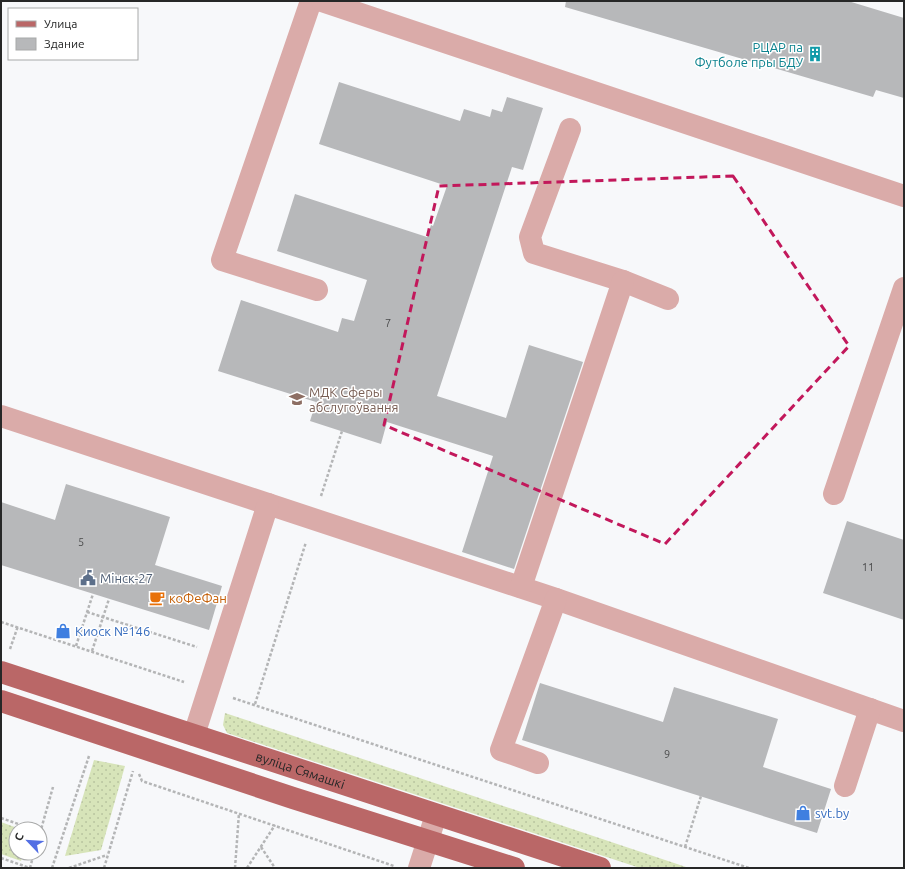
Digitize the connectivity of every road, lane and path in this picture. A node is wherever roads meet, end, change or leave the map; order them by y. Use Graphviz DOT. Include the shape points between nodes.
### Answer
graph roads {
  1 [pos="311,1"];
  2 [pos="322,1"];
  3 [pos="570,129"];
  4 [pos="904,196"];
  5 [pos="623,281"];
  6 [pos="904,288"];
  7 [pos="317,290"];
  8 [pos="668,299"];
  9 [pos="1,416"];
  10 [pos="342,432"];
  11 [pos="834,494"];
  12 [pos="268,504"];
  13 [pos="313,519"];
  14 [pos="521,587"];
  15 [pos="93,594"];
  16 [pos="109,599"];
  17 [pos="556,599"];
  18 [pos="87,612"];
  19 [pos="103,617"];
  20 [pos="1,622"];
  21 [pos="76,646"];
  22 [pos="92,652"];
  23 [pos="220,654"];
  24 [pos="1,672"];
  25 [pos="208,690"];
  26 [pos="1,701"];
  27 [pos="255,704"];
  28 [pos="870,709"];
  29 [pos="904,721"];
  30 [pos="194,735"];
  31 [pos="90,754"];
  32 [pos="538,763"];
  33 [pos="135,764"];
  34 [pos="137,770"];
  35 [pos="53,786"];
  36 [pos="845,786"];
  37 [pos="701,796"];
  38 [pos="239,813"];
  39 [pos="436,815"];
  40 [pos="43,821"];
  41 [pos="275,825"];
  42 [pos="429,840"];
  43 [pos="261,847"];
  44 [pos="685,847"];
  45 [pos="108,855"];
  46 [pos="1,858"];
  47 [pos="30,868"];
  48 [pos="52,868"];
  49 [pos="69,868"];
  50 [pos="104,868"];
  51 [pos="235,868"];
  52 [pos="247,868"];
  53 [pos="275,868"];
  54 [pos="400,868"];
  55 [pos="419,868"];
  56 [pos="514,868"];
  57 [pos="600,868"];
  58 [pos="749,868"];
  1 -- 7 [label="lane" via="222,260"];
  2 -- 4 [label="lane"];
  3 -- 5 [label="lane" via="530,237 534,253"];
  5 -- 8 [label="lane"];
  5 -- 14 [label="lane"];
  6 -- 11 [label="lane"];
  9 -- 12 [label="lane"];
  10 -- 13 [label="path"];
  12 -- 13 [label="lane"];
  12 -- 23 [label="lane"];
  13 -- 14 [label="lane"];
  13 -- 27 [label="path"];
  14 -- 17 [label="lane"];
  15 -- 18 [label="path"];
  16 -- 19 [label="path"];
  17 -- 28 [label="lane"];
  17 -- 32 [label="lane" via="501,750"];
  18 -- 19 [label="path"];
  18 -- 21 [label="path"];
  19 -- 22 [label="path"];
  19 -- 23 [label="path"];
  20 -- 21 [label="path"];
  21 -- 22 [label="path"];
  22 -- 25 [label="path"];
  23 -- 25 [label="lane"];
  24 -- 30 [label="main road, вуліца Сямашкі"];
  25 -- 27 [label="path"];
  25 -- 30 [label="lane"];
  26 -- 42 [label="main road" via="293,798"];
  27 -- 44 [label="path"];
  28 -- 29 [label="lane"];
  28 -- 36 [label="lane"];
  30 -- 39 [label="main road, вуліца Сямашкі"];
  31 -- 48 [label="path"];
  33 -- 45 [label="path"];
  34 -- 38 [label="path" via="142,781"];
  35 -- 40 [label="path"];
  37 -- 44 [label="path"];
  38 -- 41 [label="path"];
  38 -- 51 [label="path"];
  39 -- 42 [label="lane"];
  39 -- 57 [label="main road, вуліца Сямашкі"];
  41 -- 43 [label="path"];
  41 -- 54 [label="path"];
  42 -- 55 [label="lane"];
  42 -- 56 [label="main road"];
  43 -- 52 [label="path"];
  43 -- 53 [label="path"];
  44 -- 58 [label="path"];
  45 -- 49 [label="path"];
  45 -- 50 [label="path"];
  46 -- 47 [label="path"];
}
